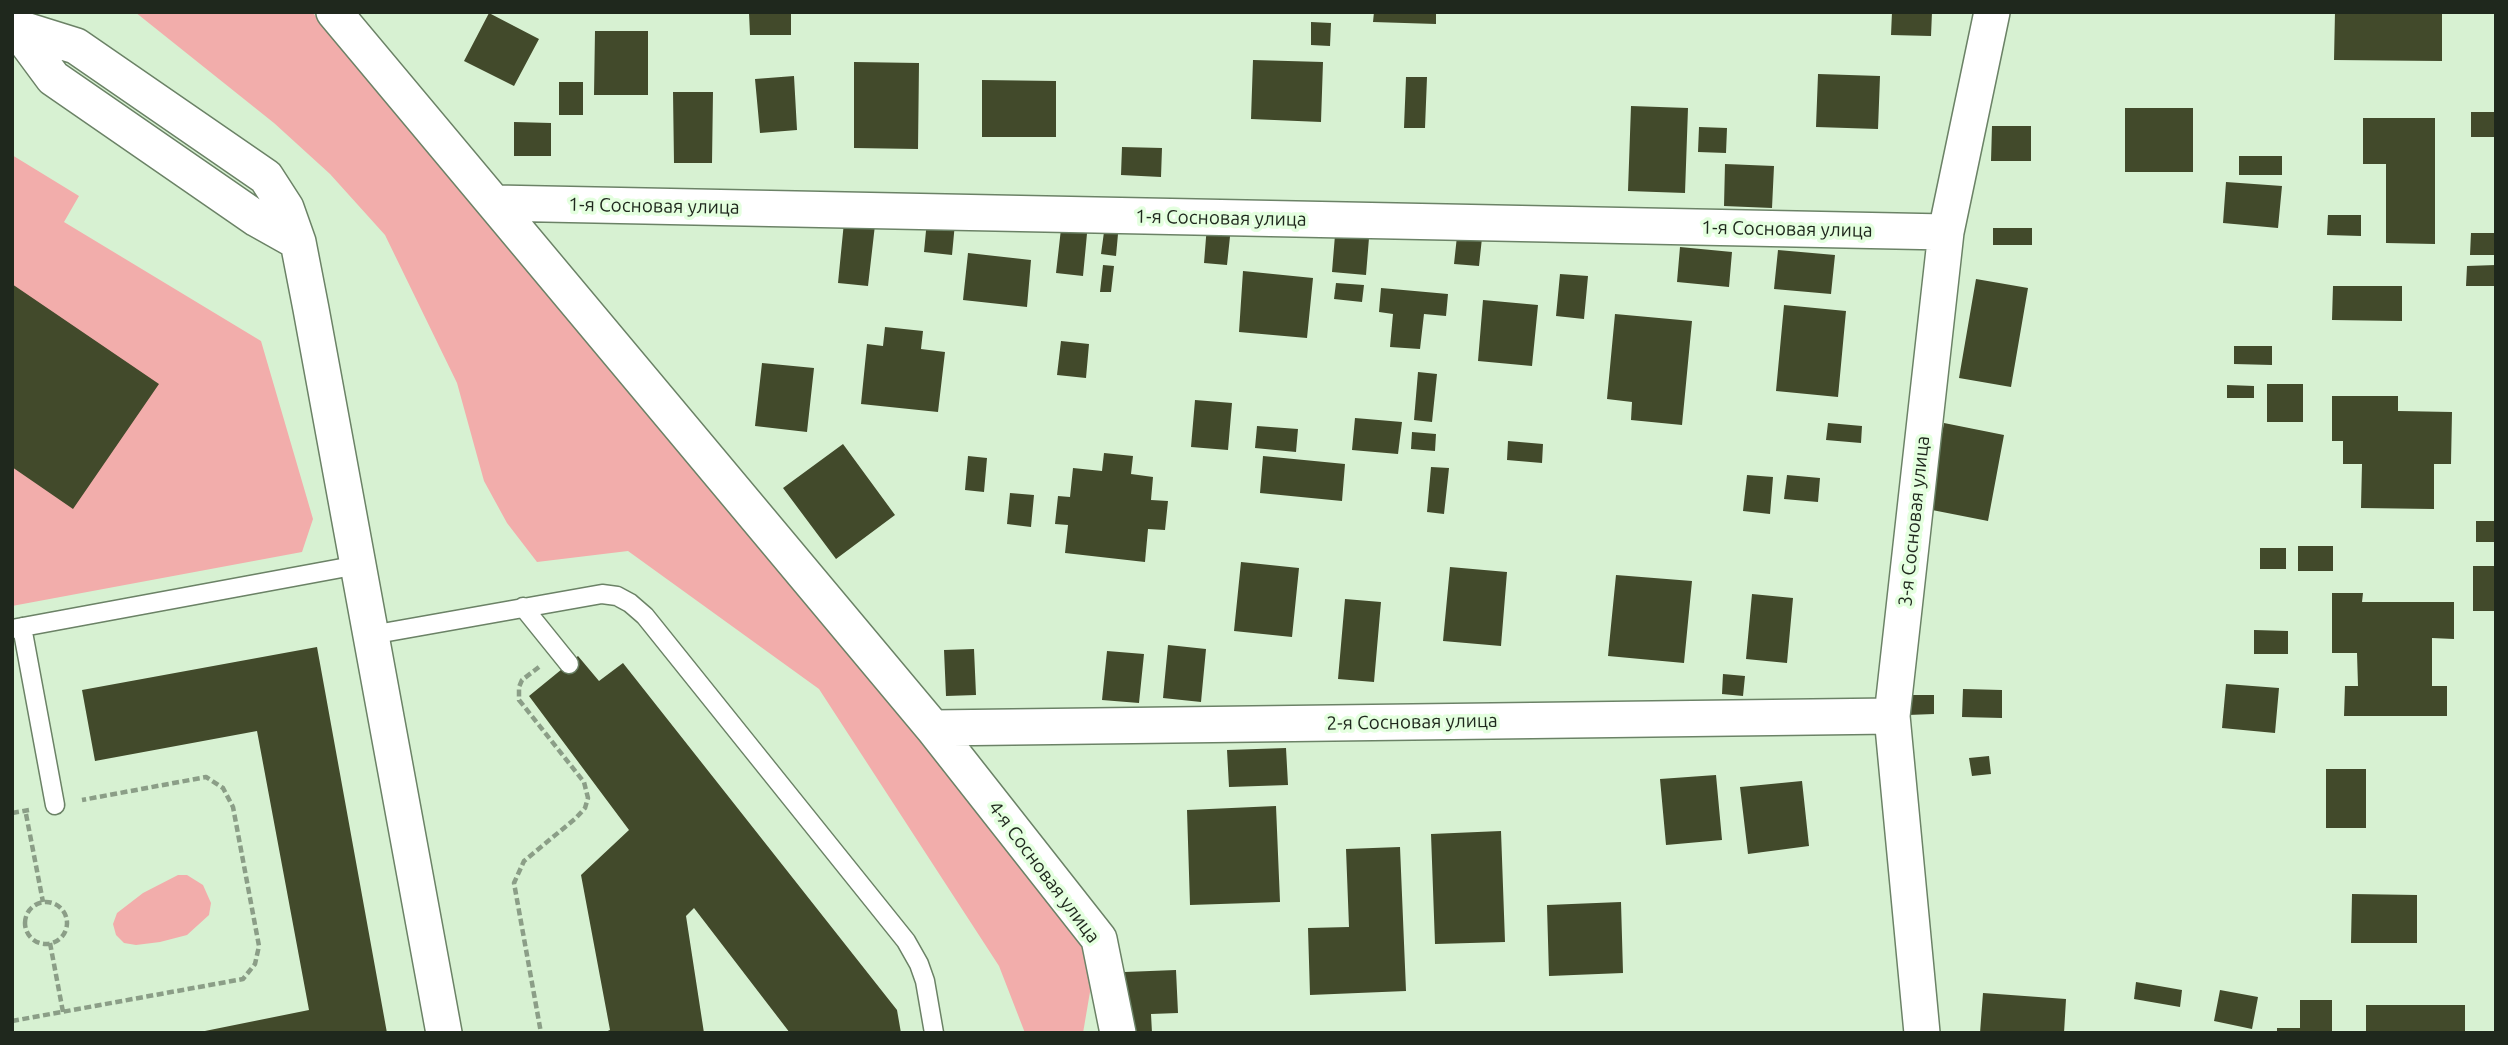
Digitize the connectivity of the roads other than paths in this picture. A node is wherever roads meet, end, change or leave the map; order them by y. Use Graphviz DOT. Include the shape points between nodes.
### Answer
graph roads {
  1 [pos="334,12"];
  2 [pos="1992,12"];
  3 [pos="14,27"];
  4 [pos="495,203"];
  5 [pos="1946,232"];
  6 [pos="358,565"];
  7 [pos="523,607"];
  8 [pos="17,628"];
  9 [pos="370,635"];
  10 [pos="564,658"];
  11 [pos="1892,716"];
  12 [pos="933,728"];
  13 [pos="55,805"];
  14 [pos="444,1033"];
  15 [pos="934,1033"];
  16 [pos="1118,1033"];
  17 [pos="1922,1033"];
  1 -- 4 [label="street, 4-я Сосновая улица"];
  2 -- 5 [label="street, 3-я Сосновая улица"];
  3 -- 6 [label="street" via="76,46 266,177 286,208 298,242"];
  4 -- 5 [label="street, 1-я Сосновая улица"];
  4 -- 12 [label="street, 4-я Сосновая улица"];
  5 -- 11 [label="street, 3-я Сосновая улица"];
  6 -- 8 [label="lane"];
  6 -- 9 [label="street"];
  7 -- 9 [label="lane"];
  7 -- 10 [label="lane"];
  7 -- 15 [label="lane" via="602,594 617,596 645,616 913,952 925,981"];
  8 -- 13 [label="lane"];
  9 -- 14 [label="street"];
  11 -- 12 [label="street, 2-я Сосновая улица"];
  11 -- 17 [label="street, 3-я Сосновая улица"];
  12 -- 16 [label="street, 4-я Сосновая улица" via="1099,939"];
}
